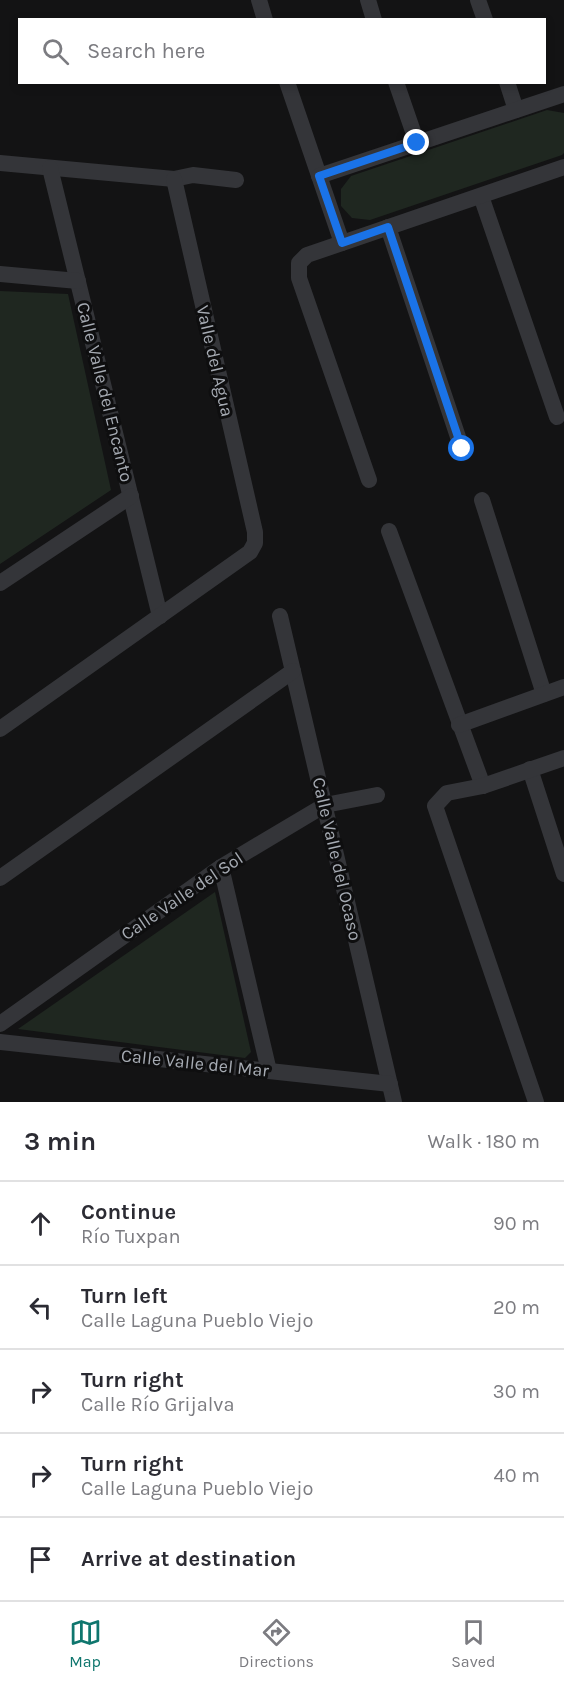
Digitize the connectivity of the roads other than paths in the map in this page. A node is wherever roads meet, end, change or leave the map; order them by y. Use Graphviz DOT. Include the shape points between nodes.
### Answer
graph roads {
  1 [pos="259,0"];
  2 [pos="368,0"];
  3 [pos="478,0"];
  4 [pos="264,18"];
  5 [pos="373,18"];
  6 [pos="484,18"];
  7 [pos="288,84"];
  8 [pos="397,84"];
  9 [pos="508,84"];
  10 [pos="564,94"];
  11 [pos="516,111"];
  12 [pos="417,143"];
  13 [pos="0,163"];
  14 [pos="564,167"];
  15 [pos="50,168"];
  16 [pos="319,176"];
  17 [pos="174,179"];
  18 [pos="236,180"];
  19 [pos="481,196"];
  20 [pos="388,227"];
  21 [pos="342,243"];
  22 [pos="0,274"];
  23 [pos="78,281"];
  24 [pos="557,417"];
  25 [pos="462,449"];
  26 [pos="369,480"];
  27 [pos="130,496"];
  28 [pos="482,500"];
  29 [pos="389,531"];
  30 [pos="0,583"];
  31 [pos="160,616"];
  32 [pos="280,616"];
  33 [pos="293,671"];
  34 [pos="564,687"];
  35 [pos="544,694"];
  36 [pos="459,724"];
  37 [pos="0,729"];
  38 [pos="564,758"];
  39 [pos="530,769"];
  40 [pos="483,786"];
  41 [pos="376,795"];
  42 [pos="325,805"];
  43 [pos="221,867"];
  44 [pos="564,874"];
  45 [pos="0,878"];
  46 [pos="0,1024"];
  47 [pos="0,1042"];
  48 [pos="269,1071"];
  49 [pos="390,1084"];
  50 [pos="394,1102"];
  51 [pos="536,1102"];
  1 -- 4 [label="street"];
  2 -- 5 [label="street"];
  3 -- 6 [label="street"];
  7 -- 16 [label="street"];
  8 -- 12 [label="street"];
  9 -- 11 [label="street"];
  10 -- 11 [label="street"];
  11 -- 12 [label="street"];
  12 -- 16 [label="street"];
  13 -- 15 [label="street"];
  14 -- 19 [label="street"];
  15 -- 17 [label="street"];
  15 -- 23 [label="street, Calle Valle del Encanto"];
  16 -- 21 [label="street"];
  17 -- 18 [label="street" via="193,175"];
  17 -- 31 [label="street, Valle del Agua" via="255,543 250,552"];
  19 -- 20 [label="street"];
  19 -- 24 [label="street"];
  20 -- 21 [label="street"];
  20 -- 25 [label="street"];
  21 -- 26 [label="street" via="307,255 299,263 298,278"];
  22 -- 23 [label="street"];
  23 -- 27 [label="street, Calle Valle del Encanto"];
  27 -- 30 [label="street"];
  27 -- 31 [label="street, Calle Valle del Encanto"];
  28 -- 35 [label="street"];
  29 -- 36 [label="street"];
  31 -- 37 [label="street"];
  32 -- 33 [label="street, Calle Valle del Ocaso"];
  33 -- 42 [label="street, Calle Valle del Ocaso"];
  33 -- 45 [label="street"];
  34 -- 35 [label="street"];
  35 -- 36 [label="street"];
  36 -- 40 [label="street"];
  38 -- 39 [label="street"];
  39 -- 40 [label="street"];
  39 -- 44 [label="street"];
  40 -- 51 [label="street" via="447,793 435,806"];
  41 -- 42 [label="street, Calle Valle del Sol"];
  42 -- 43 [label="street, Calle Valle del Sol"];
  42 -- 49 [label="street, Calle Valle del Ocaso"];
  43 -- 46 [label="street, Calle Valle del Sol"];
  43 -- 48 [label="street"];
  47 -- 48 [label="street, Calle Valle del Mar"];
  48 -- 49 [label="street, Calle Valle del Mar"];
  49 -- 50 [label="street, Calle Valle del Ocaso"];
}
